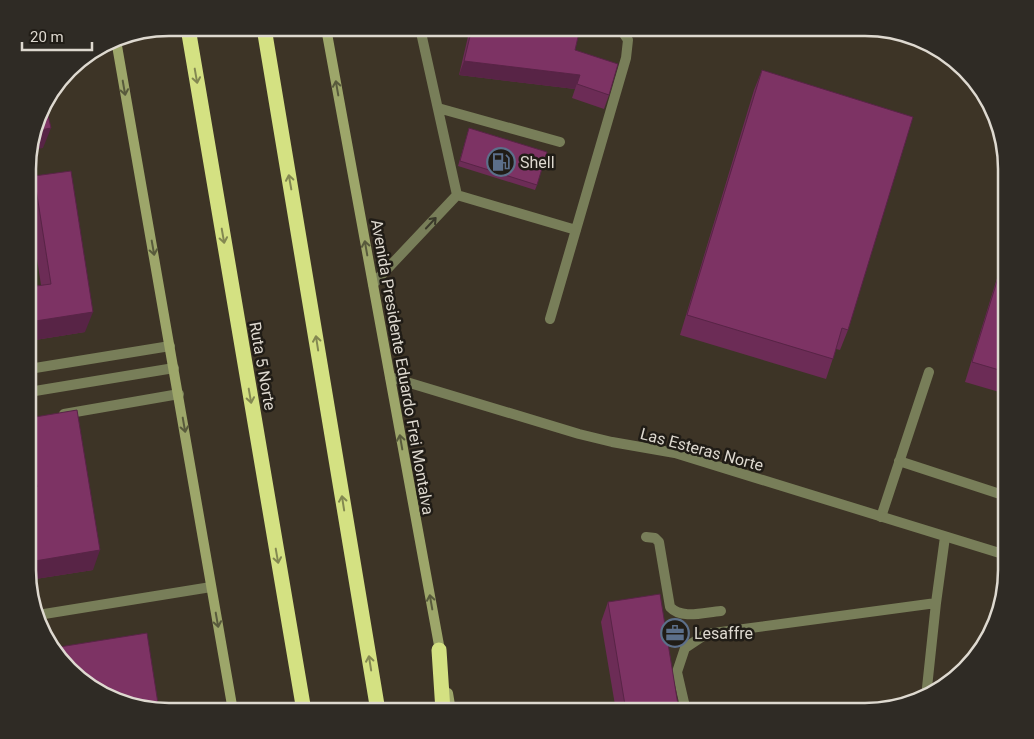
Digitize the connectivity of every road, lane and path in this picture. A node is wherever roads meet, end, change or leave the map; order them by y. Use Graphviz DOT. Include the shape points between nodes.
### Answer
graph roads {
  1 [pos="190,37"];
  2 [pos="266,37"];
  3 [pos="328,37"];
  4 [pos="422,37"];
  5 [pos="626,37"];
  6 [pos="117,47"];
  7 [pos="438,108"];
  8 [pos="560,142"];
  9 [pos="457,195"];
  10 [pos="576,230"];
  11 [pos="373,284"];
  12 [pos="550,319"];
  13 [pos="170,346"];
  14 [pos="36,367"];
  15 [pos="174,368"];
  16 [pos="929,372"];
  17 [pos="390,377"];
  18 [pos="37,391"];
  19 [pos="179,394"];
  20 [pos="58,415"];
  21 [pos="899,461"];
  22 [pos="997,493"];
  23 [pos="881,517"];
  24 [pos="646,536"];
  25 [pos="945,537"];
  26 [pos="997,552"];
  27 [pos="211,587"];
  28 [pos="936,603"];
  29 [pos="721,610"];
  30 [pos="44,614"];
  31 [pos="439,650"];
  32 [pos="927,687"];
  33 [pos="231,702"];
  34 [pos="303,702"];
  35 [pos="377,702"];
  36 [pos="442,702"];
  37 [pos="450,702"];
  38 [pos="684,703"];
  1 -- 34 [label="highway, Ruta 5 Norte, one-way"];
  35 -- 2 [label="highway, one-way"];
  11 -- 3 [label="main road, Avenida Presidente Eduardo Frei Montalva, one-way"];
  4 -- 7 [label="street"];
  5 -- 10 [label="street" via="626,58"];
  6 -- 13 [label="main road, one-way"];
  7 -- 8 [label="street"];
  7 -- 9 [label="street"];
  9 -- 10 [label="street"];
  11 -- 9 [label="street, one-way"];
  10 -- 12 [label="street"];
  11 -- 17 [label="main road, Avenida Presidente Eduardo Frei Montalva"];
  13 -- 14 [label="street"];
  13 -- 15 [label="main road"];
  15 -- 18 [label="street"];
  15 -- 19 [label="main road"];
  16 -- 21 [label="street"];
  17 -- 23 [label="street, Las Esteras Norte" via="579,434 675,453"];
  31 -- 17 [label="main road, Avenida Presidente Eduardo Frei Montalva, one-way"];
  19 -- 20 [label="street"];
  19 -- 27 [label="main road, one-way"];
  21 -- 22 [label="street"];
  21 -- 23 [label="street"];
  23 -- 25 [label="street, Las Esteras Norte"];
  24 -- 29 [label="street" via="660,542 670,607 674,612 687,614"];
  25 -- 26 [label="street, Las Esteras Norte"];
  25 -- 28 [label="street"];
  27 -- 30 [label="street"];
  27 -- 33 [label="main road, one-way"];
  28 -- 32 [label="street"];
  28 -- 38 [label="street" via="706,634 685,648 677,672"];
  31 -- 36 [label="highway"];
  31 -- 37 [label="main road, Avenida Presidente Eduardo Frei Montalva"];
}
